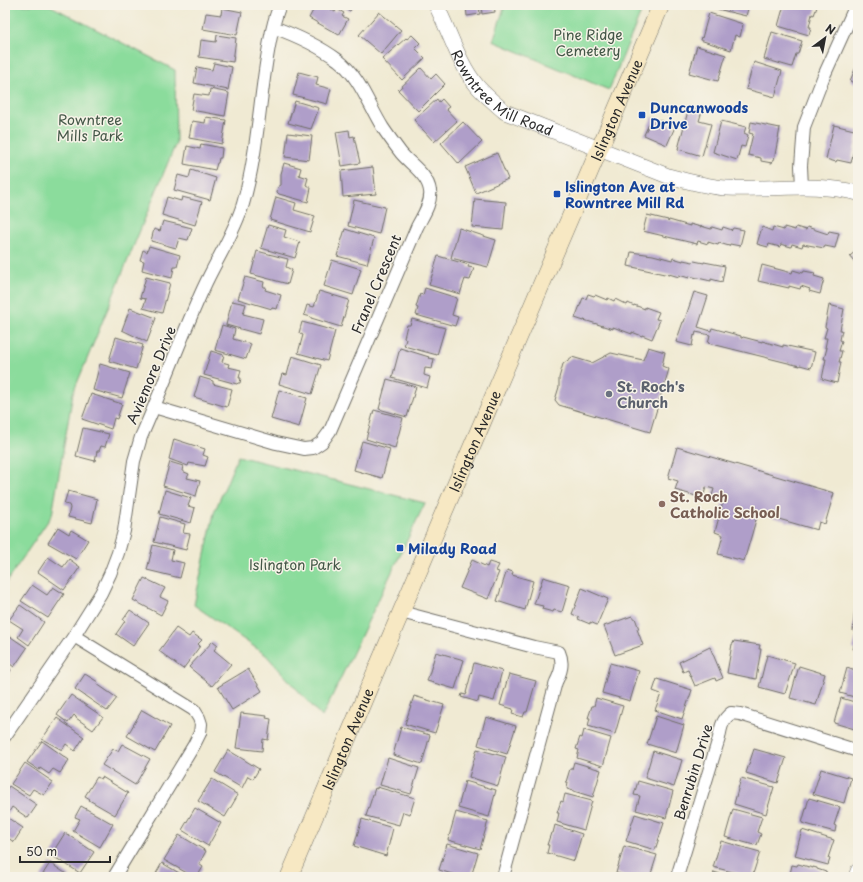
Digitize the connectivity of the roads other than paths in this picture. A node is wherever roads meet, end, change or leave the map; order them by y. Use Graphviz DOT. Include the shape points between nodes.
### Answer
graph roads {
  1 [pos="280,5"];
  2 [pos="436,5"];
  3 [pos="661,5"];
  4 [pos="856,8"];
  5 [pos="273,27"];
  6 [pos="600,149"];
  7 [pos="802,187"];
  8 [pos="858,194"];
  9 [pos="154,407"];
  10 [pos="401,612"];
  11 [pos="74,636"];
  12 [pos="5,736"];
  13 [pos="858,751"];
  14 [pos="858,871"];
  15 [pos="114,877"];
  16 [pos="289,877"];
  17 [pos="502,877"];
  18 [pos="677,877"];
  19 [pos="856,877"];
  1 -- 5 [label="street, Aviemore Drive"];
  2 -- 6 [label="street, Rowntree Mill Road" via="464,66 492,102 505,112"];
  3 -- 6 [label="main road, Islington Avenue"];
  4 -- 7 [label="street" via="804,126"];
  5 -- 9 [label="street, Aviemore Drive" via="255,145 242,205"];
  5 -- 9 [label="street, Franel Crescent" via="322,50 347,69 355,78 383,128 402,154 428,182 430,200 330,431 322,442 313,448 304,449"];
  6 -- 7 [label="street" via="668,176 696,184 728,188"];
  6 -- 10 [label="main road, Islington Avenue"];
  7 -- 8 [label="street" via="836,189"];
  9 -- 11 [label="street, Aviemore Drive" via="134,461 118,553 101,593"];
  10 -- 16 [label="main road, Islington Avenue"];
  10 -- 17 [label="street" via="559,652 562,658 561,672 556,682"];
  11 -- 12 [label="street, Aviemore Drive"];
  11 -- 15 [label="street" via="194,710 201,724 200,733 185,761"];
  13 -- 18 [label="street, Benrubin Drive" via="740,714 731,714 725,718"];
  14 -- 19 [label="street"];
}
